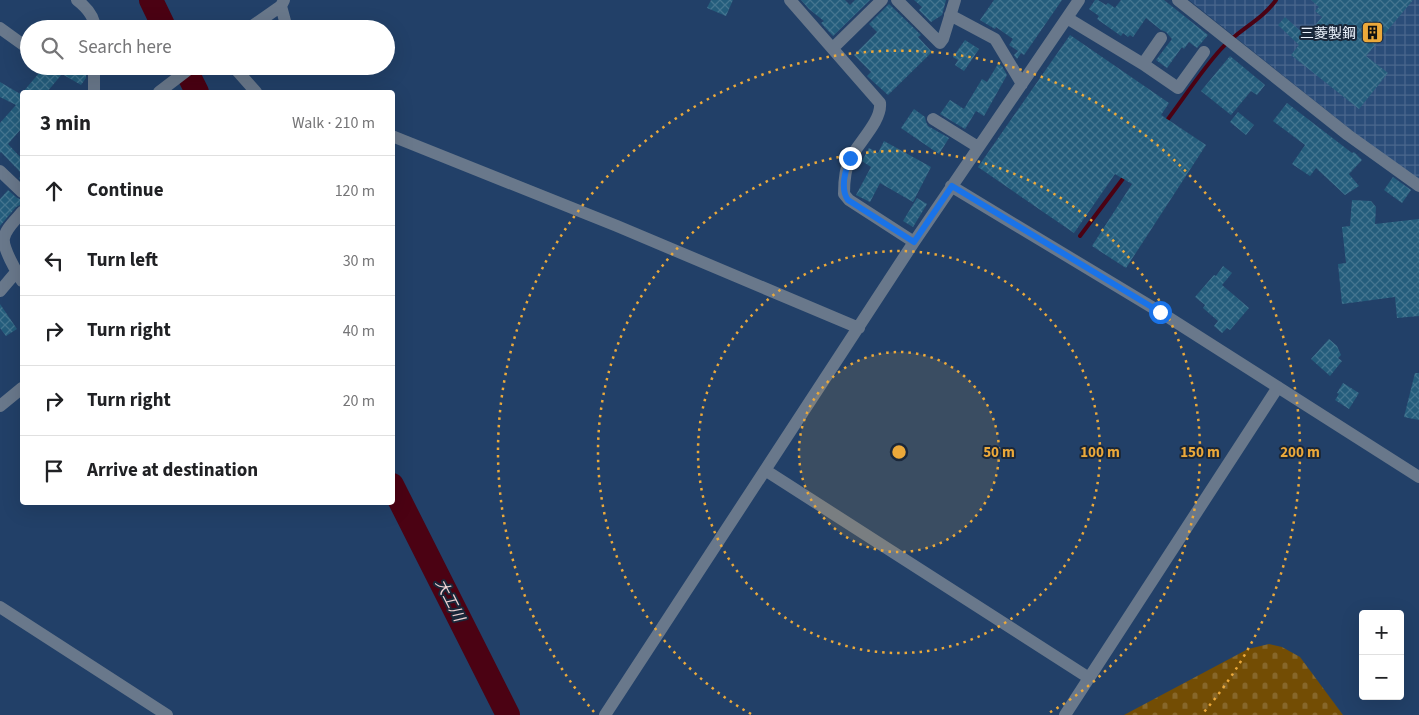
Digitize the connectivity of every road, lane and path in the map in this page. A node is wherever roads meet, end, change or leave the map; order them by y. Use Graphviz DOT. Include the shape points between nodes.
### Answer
graph roads {
  1 [pos="77,0"];
  2 [pos="790,0"];
  3 [pos="882,0"];
  4 [pos="897,0"];
  5 [pos="955,0"];
  6 [pos="1079,0"];
  7 [pos="1178,0"];
  8 [pos="282,3"];
  9 [pos="950,15"];
  10 [pos="1067,18"];
  11 [pos="93,20"];
  12 [pos="260,20"];
  13 [pos="285,20"];
  14 [pos="0,28"];
  15 [pos="1161,38"];
  16 [pos="20,42"];
  17 [pos="833,48"];
  18 [pos="1204,52"];
  19 [pos="1143,64"];
  20 [pos="94,75"];
  21 [pos="181,75"];
  22 [pos="241,75"];
  23 [pos="1022,84"];
  24 [pos="94,90"];
  25 [pos="161,90"];
  26 [pos="254,90"];
  27 [pos="933,119"];
  28 [pos="395,137"];
  29 [pos="978,147"];
  30 [pos="0,171"];
  31 [pos="952,186"];
  32 [pos="1419,186"];
  33 [pos="20,190"];
  34 [pos="20,214"];
  35 [pos="914,242"];
  36 [pos="20,276"];
  37 [pos="0,291"];
  38 [pos="858,328"];
  39 [pos="1278,387"];
  40 [pos="20,390"];
  41 [pos="0,406"];
  42 [pos="764,470"];
  43 [pos="1419,477"];
  44 [pos="0,607"];
  45 [pos="1089,678"];
  46 [pos="167,715"];
  47 [pos="606,715"];
  48 [pos="1065,715"];
  1 -- 11 [label="street" via="88,8"];
  2 -- 17 [label="street"];
  3 -- 17 [label="street"];
  4 -- 9 [label="street" via="940,43"];
  5 -- 9 [label="street"];
  6 -- 10 [label="street"];
  7 -- 32 [label="street" via="1348,135"];
  8 -- 12 [label="street"];
  8 -- 13 [label="street"];
  9 -- 23 [label="street" via="995,39"];
  10 -- 19 [label="street"];
  10 -- 23 [label="street"];
  14 -- 16 [label="street"];
  15 -- 19 [label="street"];
  17 -- 35 [label="street" via="880,103 878,116 850,158 844,194 848,200"];
  18 -- 19 [label="street" via="1178,88"];
  20 -- 24 [label="street"];
  21 -- 25 [label="street"];
  22 -- 26 [label="street"];
  23 -- 29 [label="street"];
  27 -- 29 [label="street"];
  28 -- 38 [label="street"];
  29 -- 31 [label="street"];
  30 -- 33 [label="street"];
  31 -- 35 [label="street"];
  31 -- 39 [label="street"];
  34 -- 36 [label="street" via="4,239"];
  35 -- 38 [label="street"];
  36 -- 37 [label="street"];
  38 -- 42 [label="street"];
  39 -- 43 [label="street"];
  39 -- 45 [label="street"];
  40 -- 41 [label="street"];
  42 -- 45 [label="street"];
  42 -- 47 [label="street"];
  44 -- 46 [label="street"];
  45 -- 48 [label="street"];
}
